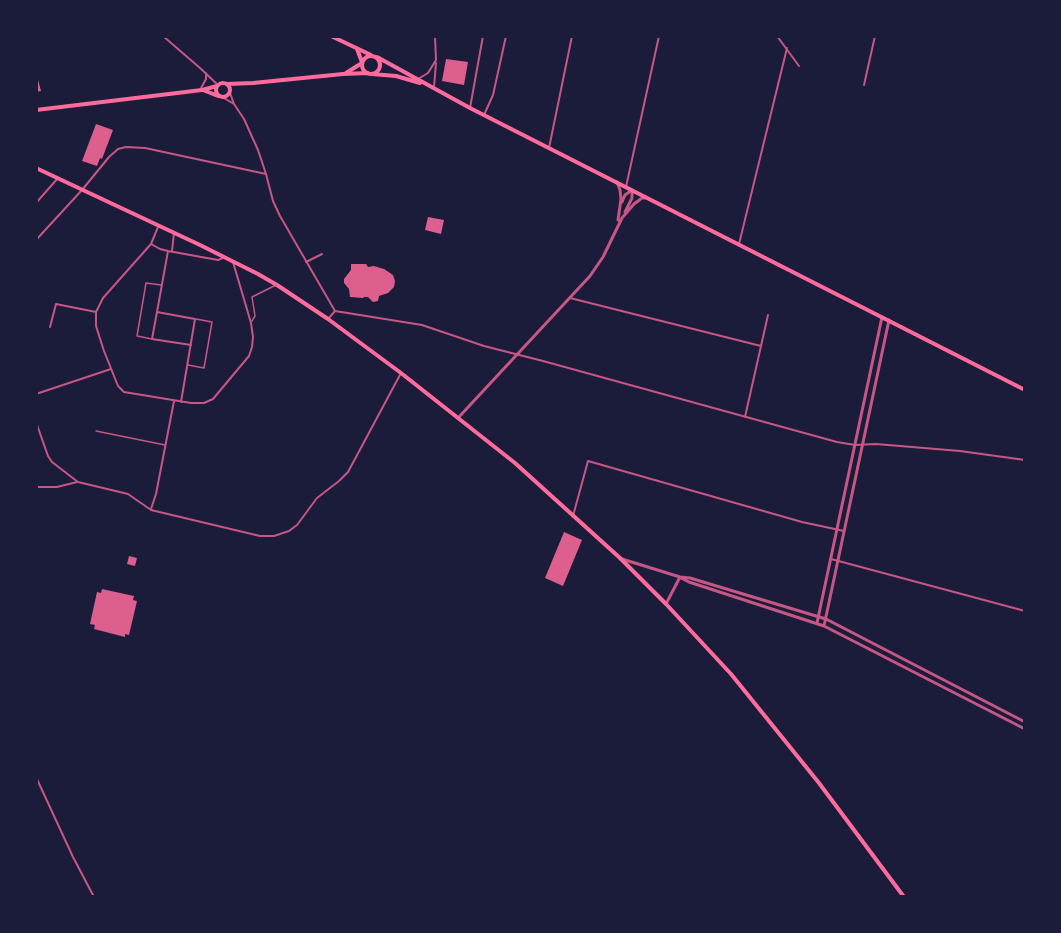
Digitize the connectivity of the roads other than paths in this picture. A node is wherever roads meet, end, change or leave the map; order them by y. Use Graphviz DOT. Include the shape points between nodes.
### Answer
graph roads {
  1 [pos="163,36"];
  2 [pos="331,36"];
  3 [pos="435,36"];
  4 [pos="483,36"];
  5 [pos="506,36"];
  6 [pos="572,36"];
  7 [pos="658,36"];
  8 [pos="777,36"];
  9 [pos="875,36"];
  10 [pos="339,38"];
  11 [pos="787,48"];
  12 [pos="357,49"];
  13 [pos="374,56"];
  14 [pos="436,60"];
  15 [pos="362,63"];
  16 [pos="799,66"];
  17 [pos="206,73"];
  18 [pos="343,74"];
  19 [pos="369,74"];
  20 [pos="418,80"];
  21 [pos="227,84"];
  22 [pos="243,84"];
  23 [pos="426,85"];
  24 [pos="864,85"];
  25 [pos="218,86"];
  26 [pos="434,89"];
  27 [pos="201,90"];
  28 [pos="230,92"];
  29 [pos="221,97"];
  30 [pos="234,104"];
  31 [pos="470,108"];
  32 [pos="36,110"];
  33 [pos="484,115"];
  34 [pos="549,148"];
  35 [pos="36,168"];
  36 [pos="267,174"];
  37 [pos="58,178"];
  38 [pos="617,182"];
  39 [pos="626,187"];
  40 [pos="82,190"];
  41 [pos="632,190"];
  42 [pos="648,198"];
  43 [pos="36,202"];
  44 [pos="621,208"];
  45 [pos="625,214"];
  46 [pos="158,225"];
  47 [pos="616,227"];
  48 [pos="174,233"];
  49 [pos="36,240"];
  50 [pos="151,244"];
  51 [pos="739,244"];
  52 [pos="170,251"];
  53 [pos="321,254"];
  54 [pos="224,257"];
  55 [pos="233,262"];
  56 [pos="306,262"];
  57 [pos="277,285"];
  58 [pos="162,286"];
  59 [pos="570,298"];
  60 [pos="335,311"];
  61 [pos="96,312"];
  62 [pos="157,312"];
  63 [pos="768,315"];
  64 [pos="882,317"];
  65 [pos="195,319"];
  66 [pos="328,319"];
  67 [pos="889,320"];
  68 [pos="251,322"];
  69 [pos="50,327"];
  70 [pos="152,339"];
  71 [pos="191,345"];
  72 [pos="761,346"];
  73 [pos="518,355"];
  74 [pos="187,365"];
  75 [pos="111,369"];
  76 [pos="401,373"];
  77 [pos="1025,390"];
  78 [pos="36,394"];
  79 [pos="174,401"];
  80 [pos="181,402"];
  81 [pos="745,417"];
  82 [pos="458,418"];
  83 [pos="36,422"];
  84 [pos="96,431"];
  85 [pos="166,445"];
  86 [pos="855,445"];
  87 [pos="862,445"];
  88 [pos="1025,460"];
  89 [pos="78,482"];
  90 [pos="36,487"];
  91 [pos="151,510"];
  92 [pos="573,516"];
  93 [pos="837,530"];
  94 [pos="844,531"];
  95 [pos="620,558"];
  96 [pos="831,558"];
  97 [pos="838,560"];
  98 [pos="680,577"];
  99 [pos="666,604"];
  100 [pos="1025,610"];
  101 [pos="819,617"];
  102 [pos="826,619"];
  103 [pos="818,623"];
  104 [pos="824,626"];
  105 [pos="1025,722"];
  106 [pos="1025,729"];
  107 [pos="36,777"];
  108 [pos="94,897"];
  109 [pos="904,897"];
  1 -- 17 [label="street"];
  2 -- 10 [label="main road"];
  3 -- 14 [label="street"];
  4 -- 31 [label="street"];
  5 -- 33 [label="street" via="493,95"];
  6 -- 34 [label="street"];
  7 -- 39 [label="street"];
  8 -- 11 [label="street"];
  9 -- 24 [label="street"];
  10 -- 12 [label="main road"];
  11 -- 16 [label="street"];
  11 -- 51 [label="street"];
  12 -- 13 [label="main road"];
  12 -- 15 [label="main road"];
  13 -- 15 [label="main road" via="366,57"];
  13 -- 19 [label="main road" via="379,67"];
  13 -- 20 [label="main road"];
  14 -- 20 [label="street"];
  14 -- 26 [label="street"];
  15 -- 18 [label="main road"];
  15 -- 19 [label="main road"];
  17 -- 25 [label="street"];
  17 -- 27 [label="street"];
  18 -- 19 [label="main road"];
  18 -- 22 [label="main road"];
  19 -- 23 [label="main road" via="396,76"];
  20 -- 23 [label="main road"];
  21 -- 22 [label="main road"];
  21 -- 25 [label="main road"];
  21 -- 28 [label="main road"];
  22 -- 28 [label="main road"];
  23 -- 26 [label="main road"];
  25 -- 27 [label="main road"];
  25 -- 29 [label="main road" via="216,91"];
  26 -- 31 [label="main road"];
  27 -- 29 [label="main road"];
  27 -- 32 [label="main road"];
  28 -- 29 [label="main road"];
  28 -- 30 [label="street"];
  29 -- 30 [label="street"];
  30 -- 36 [label="street"];
  31 -- 33 [label="main road"];
  33 -- 34 [label="main road"];
  34 -- 38 [label="main road"];
  35 -- 37 [label="main road"];
  36 -- 40 [label="street" via="126,147 109,157"];
  36 -- 56 [label="street" via="273,201"];
  37 -- 40 [label="main road"];
  37 -- 43 [label="street"];
  38 -- 39 [label="main road"];
  38 -- 44 [label="street"];
  39 -- 41 [label="main road"];
  40 -- 46 [label="main road"];
  40 -- 49 [label="street"];
  41 -- 42 [label="main road"];
  41 -- 44 [label="street" via="625,195"];
  41 -- 45 [label="street"];
  42 -- 45 [label="street" via="638,200"];
  42 -- 51 [label="main road"];
  44 -- 47 [label="street"];
  45 -- 47 [label="street"];
  46 -- 48 [label="main road"];
  46 -- 50 [label="street"];
  47 -- 59 [label="street" via="603,257"];
  48 -- 52 [label="street"];
  48 -- 54 [label="main road"];
  50 -- 52 [label="street"];
  50 -- 61 [label="street" via="103,298"];
  51 -- 64 [label="main road"];
  52 -- 54 [label="street" via="218,260"];
  52 -- 58 [label="street"];
  53 -- 56 [label="street"];
  54 -- 55 [label="main road"];
  55 -- 57 [label="main road"];
  55 -- 68 [label="street"];
  56 -- 60 [label="street"];
  57 -- 66 [label="main road"];
  57 -- 68 [label="lane" via="252,297 255,316"];
  58 -- 62 [label="street"];
  58 -- 70 [label="lane" via="146,283 137,336"];
  59 -- 72 [label="street"];
  59 -- 73 [label="street"];
  60 -- 66 [label="street"];
  60 -- 73 [label="street" via="422,324"];
  61 -- 69 [label="street" via="56,304"];
  61 -- 75 [label="street" via="96,326"];
  62 -- 65 [label="street"];
  62 -- 70 [label="street"];
  63 -- 72 [label="street"];
  64 -- 67 [label="main road"];
  64 -- 86 [label="street"];
  65 -- 71 [label="street"];
  65 -- 74 [label="lane" via="212,322 204,368"];
  66 -- 76 [label="main road"];
  67 -- 77 [label="main road"];
  67 -- 87 [label="street"];
  68 -- 80 [label="street" via="252,351 213,399 200,404"];
  70 -- 71 [label="street"];
  71 -- 74 [label="street"];
  72 -- 81 [label="street"];
  73 -- 81 [label="street"];
  73 -- 82 [label="street"];
  74 -- 80 [label="street"];
  75 -- 78 [label="street"];
  75 -- 79 [label="street" via="124,392"];
  76 -- 82 [label="main road"];
  76 -- 91 [label="street" via="348,472 317,498 303,520 289,531 260,536"];
  79 -- 80 [label="street"];
  79 -- 85 [label="street"];
  81 -- 86 [label="street"];
  82 -- 92 [label="main road"];
  83 -- 89 [label="street" via="52,462"];
  84 -- 85 [label="lane"];
  85 -- 91 [label="street"];
  86 -- 87 [label="street"];
  86 -- 93 [label="street"];
  87 -- 88 [label="street" via="960,451"];
  87 -- 94 [label="street"];
  89 -- 90 [label="street"];
  89 -- 91 [label="street" via="128,494"];
  92 -- 93 [label="street" via="588,460"];
  92 -- 95 [label="main road"];
  93 -- 94 [label="street"];
  93 -- 96 [label="street"];
  94 -- 97 [label="street"];
  95 -- 98 [label="street"];
  95 -- 99 [label="main road"];
  96 -- 97 [label="street"];
  96 -- 101 [label="street"];
  97 -- 100 [label="street"];
  97 -- 102 [label="street"];
  98 -- 99 [label="street"];
  98 -- 101 [label="street"];
  98 -- 103 [label="street"];
  99 -- 109 [label="main road" via="754,702"];
  101 -- 102 [label="street"];
  101 -- 103 [label="street"];
  102 -- 104 [label="street"];
  102 -- 105 [label="street"];
  103 -- 104 [label="street"];
  104 -- 106 [label="street"];
  107 -- 108 [label="street"];
}
